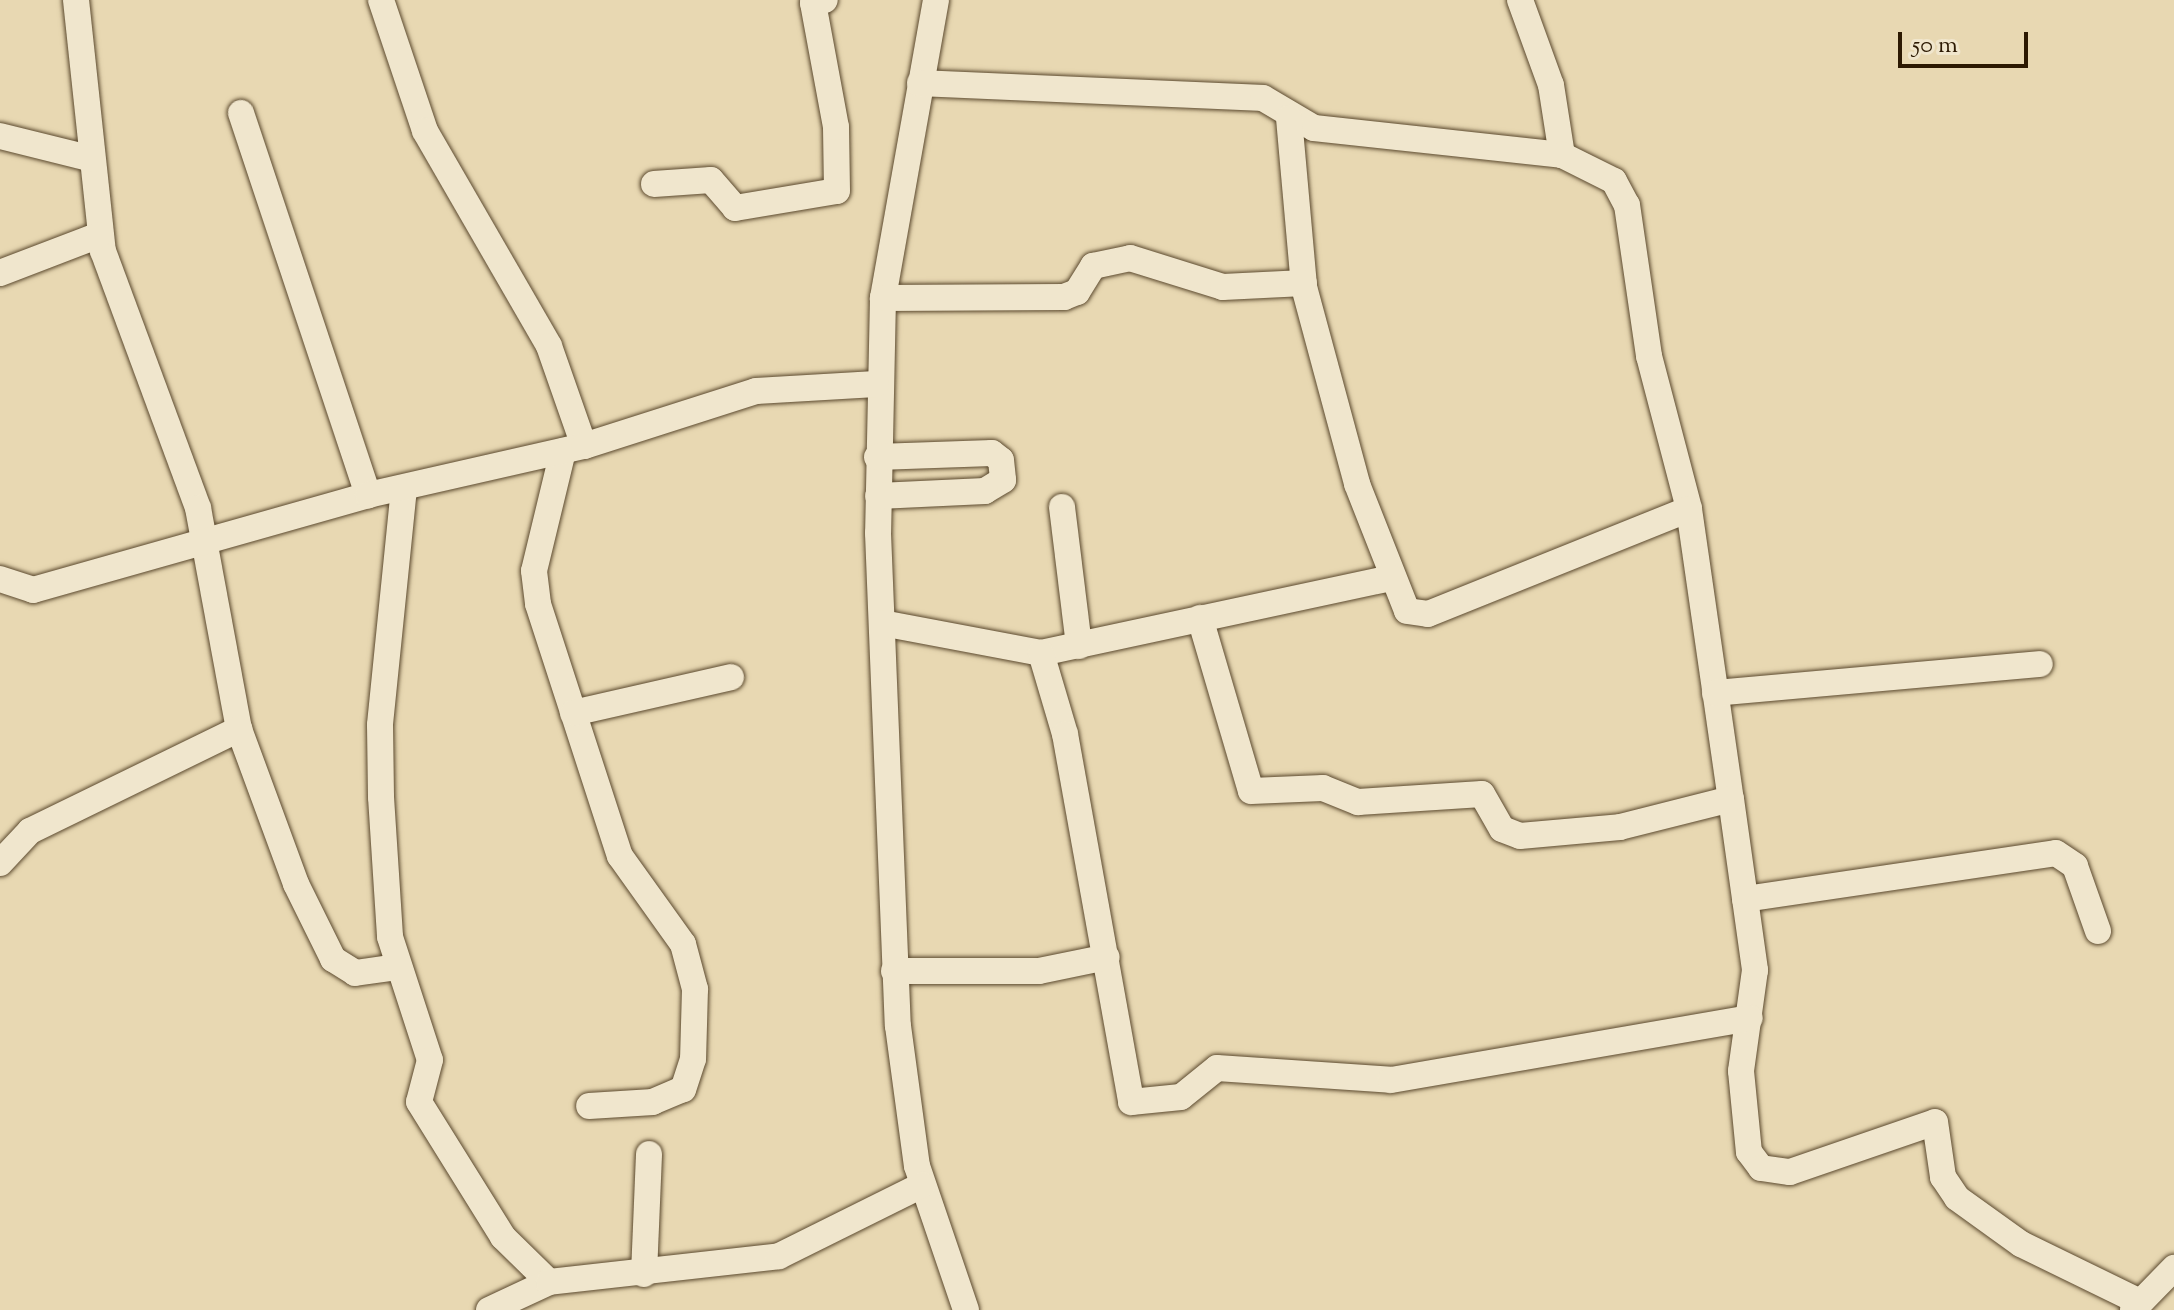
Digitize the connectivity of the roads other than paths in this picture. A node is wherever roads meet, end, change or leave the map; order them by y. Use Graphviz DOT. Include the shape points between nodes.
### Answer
graph roads {
  1 [pos="76,0"];
  2 [pos="381,0"];
  3 [pos="825,0"];
  4 [pos="936,0"];
  5 [pos="1520,0"];
  6 [pos="920,83"];
  7 [pos="241,113"];
  8 [pos="1289,118"];
  9 [pos="0,136"];
  10 [pos="1562,155"];
  11 [pos="92,159"];
  12 [pos="654,184"];
  13 [pos="99,235"];
  14 [pos="0,273"];
  15 [pos="1304,283"];
  16 [pos="883,298"];
  17 [pos="876,384"];
  18 [pos="574,449"];
  19 [pos="877,457"];
  20 [pos="404,488"];
  21 [pos="368,495"];
  22 [pos="878,496"];
  23 [pos="1062,507"];
  24 [pos="1689,509"];
  25 [pos="203,540"];
  26 [pos="1391,578"];
  27 [pos="0,579"];
  28 [pos="1200,618"];
  29 [pos="882,623"];
  30 [pos="1079,646"];
  31 [pos="1041,653"];
  32 [pos="2040,664"];
  33 [pos="731,677"];
  34 [pos="1715,693"];
  35 [pos="573,713"];
  36 [pos="239,729"];
  37 [pos="1731,799"];
  38 [pos="0,863"];
  39 [pos="1745,899"];
  40 [pos="2098,931"];
  41 [pos="1107,957"];
  42 [pos="397,967"];
  43 [pos="894,971"];
  44 [pos="1750,1018"];
  45 [pos="589,1106"];
  46 [pos="649,1154"];
  47 [pos="922,1185"];
  48 [pos="2174,1268"];
  49 [pos="644,1274"];
  50 [pos="549,1282"];
  51 [pos="2136,1306"];
  52 [pos="489,1310"];
  53 [pos="966,1310"];
  1 -- 11 [label="street"];
  2 -- 18 [label="street" via="425,131 549,346"];
  3 -- 12 [label="street" via="813,3 836,127 837,191 735,208 711,180"];
  4 -- 6 [label="street"];
  5 -- 10 [label="street" via="1551,85"];
  6 -- 8 [label="street" via="1183,90 1263,98"];
  6 -- 16 [label="street"];
  7 -- 21 [label="street"];
  8 -- 10 [label="street" via="1314,128"];
  8 -- 15 [label="street"];
  9 -- 11 [label="street"];
  10 -- 24 [label="street" via="1614,181 1627,205 1649,356"];
  11 -- 13 [label="street"];
  13 -- 14 [label="street"];
  13 -- 25 [label="street"];
  15 -- 16 [label="street" via="1223,287 1130,258 1093,266 1077,292 1064,297"];
  15 -- 26 [label="street" via="1357,484"];
  16 -- 17 [label="street"];
  17 -- 18 [label="street" via="756,391"];
  17 -- 19 [label="street"];
  18 -- 20 [label="street"];
  18 -- 35 [label="street" via="534,586"];
  19 -- 22 [label="street"];
  19 -- 22 [label="street" via="992,453 1001,460 1003,480 985,491"];
  20 -- 21 [label="street"];
  20 -- 42 [label="street" via="380,725 387,918"];
  21 -- 25 [label="street"];
  22 -- 29 [label="street"];
  23 -- 30 [label="street"];
  24 -- 26 [label="street" via="1428,614 1407,611"];
  24 -- 34 [label="street"];
  25 -- 27 [label="street" via="33,590"];
  25 -- 36 [label="street"];
  26 -- 28 [label="street"];
  28 -- 30 [label="street"];
  28 -- 37 [label="street" via="1251,791 1323,788 1358,802 1482,794 1502,829 1520,836 1628,826"];
  29 -- 31 [label="street"];
  29 -- 43 [label="street"];
  30 -- 31 [label="street"];
  31 -- 41 [label="street" via="1065,734"];
  32 -- 34 [label="street"];
  33 -- 35 [label="street"];
  34 -- 37 [label="street"];
  35 -- 45 [label="street" via="620,856 683,944 695,989 693,1059 683,1089 653,1102"];
  36 -- 38 [label="street" via="30,831"];
  36 -- 42 [label="street" via="292,875 333,959 355,973"];
  37 -- 39 [label="street"];
  39 -- 40 [label="street" via="2056,853 2075,866"];
  39 -- 44 [label="street" via="1755,970"];
  41 -- 43 [label="street" via="1039,971"];
  41 -- 44 [label="street" via="1131,1102 1181,1097 1217,1068 1391,1080"];
  42 -- 50 [label="street" via="428,1046 422,1113 503,1237"];
  43 -- 47 [label="street"];
  44 -- 51 [label="street" via="1741,1087 1749,1152 1761,1168 1777,1173 1814,1166 1935,1122 1943,1177 1957,1198 2021,1244"];
  46 -- 49 [label="street" via="642,1171 649,1217"];
  47 -- 49 [label="street" via="801,1249"];
  47 -- 53 [label="street"];
  48 -- 51 [label="street"];
  49 -- 50 [label="street"];
  50 -- 52 [label="street"];
}
